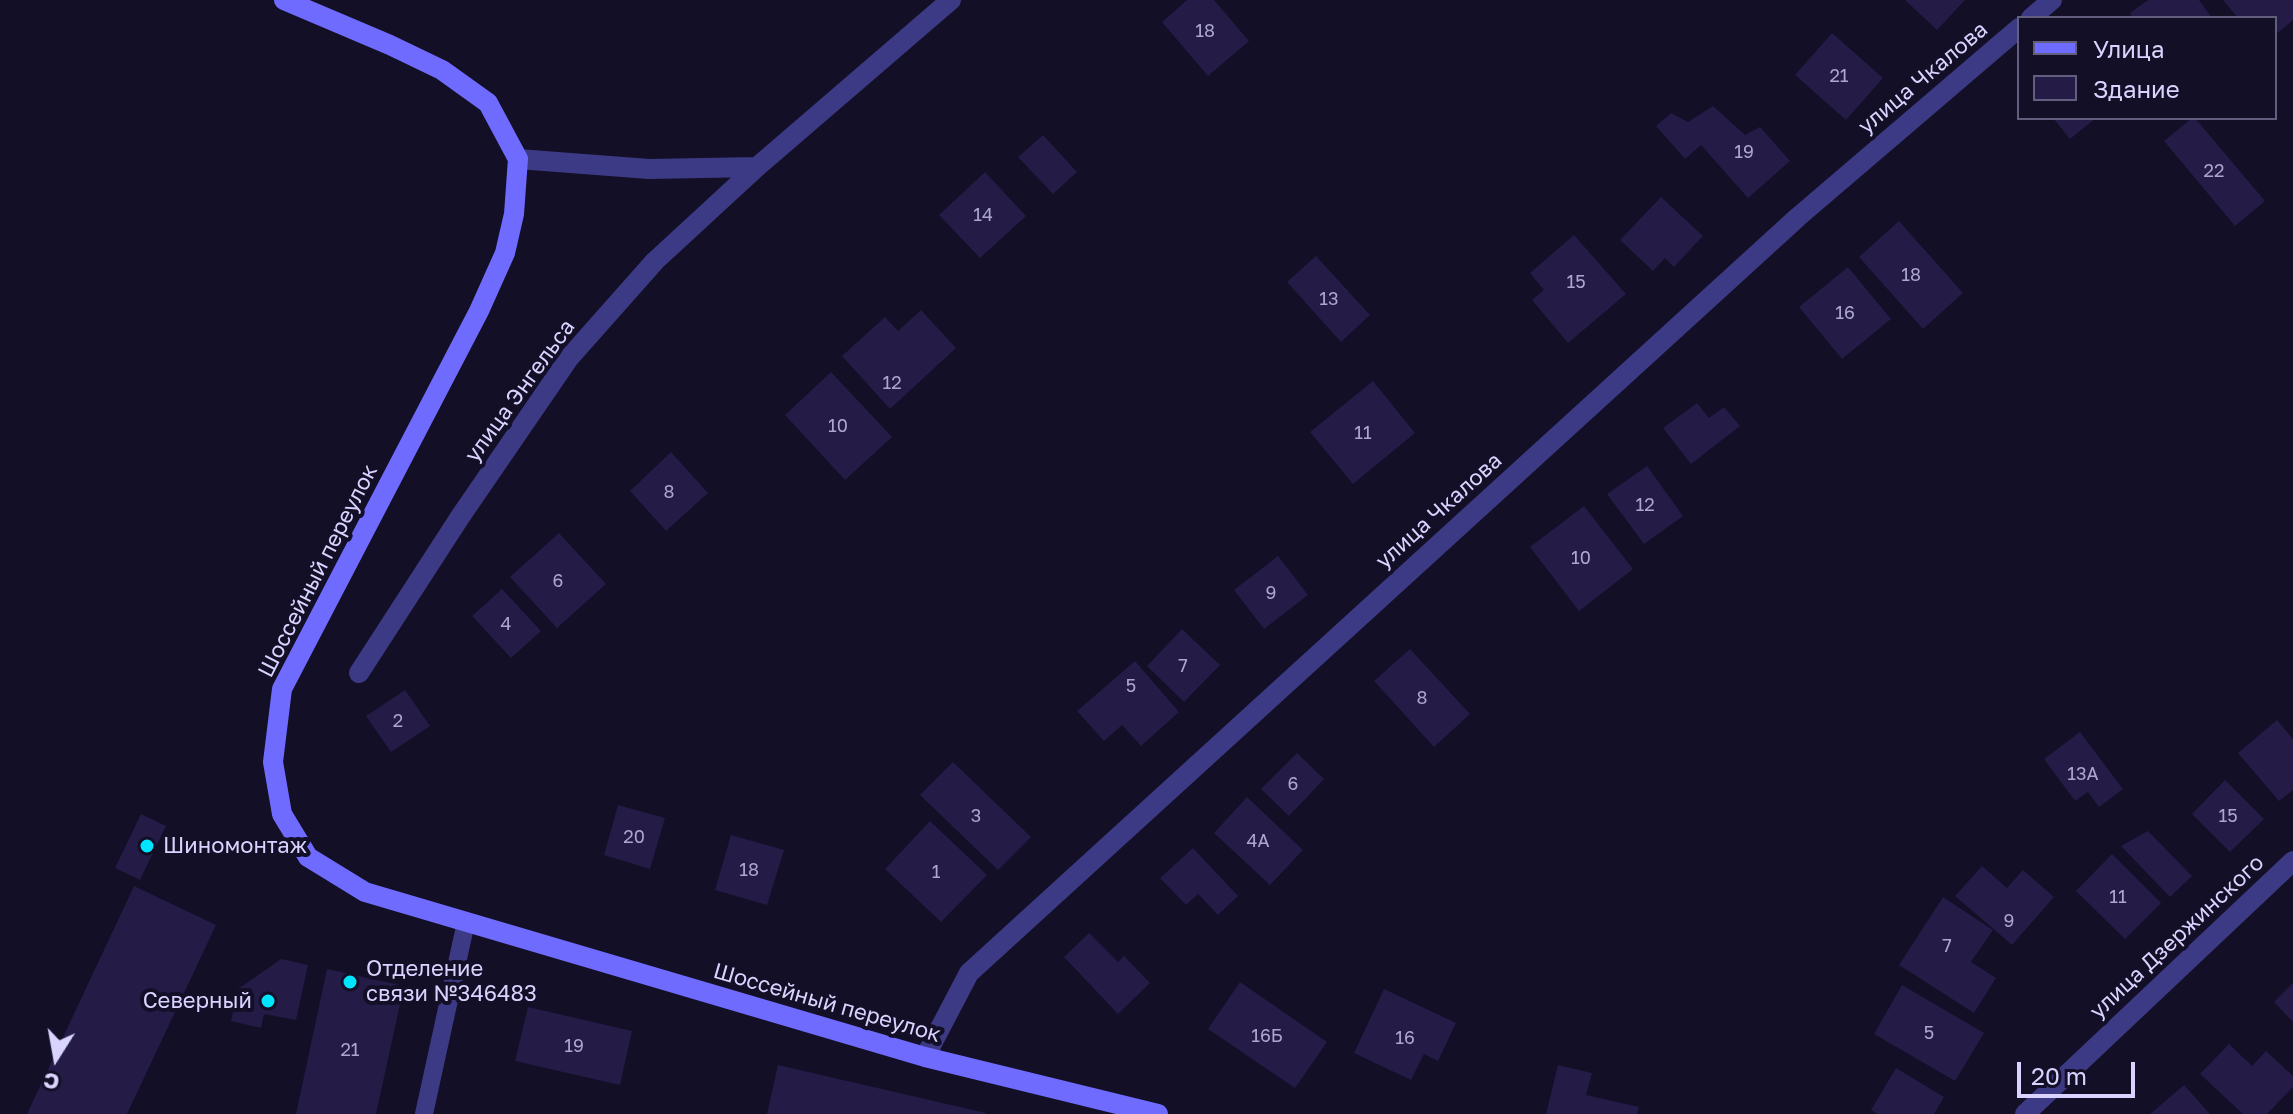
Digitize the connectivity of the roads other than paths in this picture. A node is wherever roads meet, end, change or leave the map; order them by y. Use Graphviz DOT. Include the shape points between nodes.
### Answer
graph roads {
  1 [pos="284,0"];
  2 [pos="951,0"];
  3 [pos="2052,0"];
  4 [pos="2033,16"];
  5 [pos="2017,30"];
  6 [pos="518,159"];
  7 [pos="757,167"];
  8 [pos="359,673"];
  9 [pos="2293,861"];
  10 [pos="466,922"];
  11 [pos="925,1057"];
  12 [pos="424,1114"];
  13 [pos="1158,1114"];
  14 [pos="2025,1114"];
  1 -- 6 [label="main road" via="442,70 488,103"];
  2 -- 7 [label="street, улица Энгельса"];
  3 -- 4 [label="street"];
  5 -- 11 [label="street, улица Чкалова" via="1798,217 969,973"];
  6 -- 7 [label="street" via="649,169"];
  6 -- 10 [label="main road, Шоссейный переулок" via="505,253 282,689 273,762 282,814 308,857 365,892"];
  7 -- 8 [label="street, улица Энгельса" via="655,261 569,358"];
  9 -- 14 [label="street, улица Дзержинского"];
  10 -- 11 [label="main road, Шоссейный переулок"];
  10 -- 12 [label="lane"];
  11 -- 13 [label="main road, Шоссейный переулок"];
}
